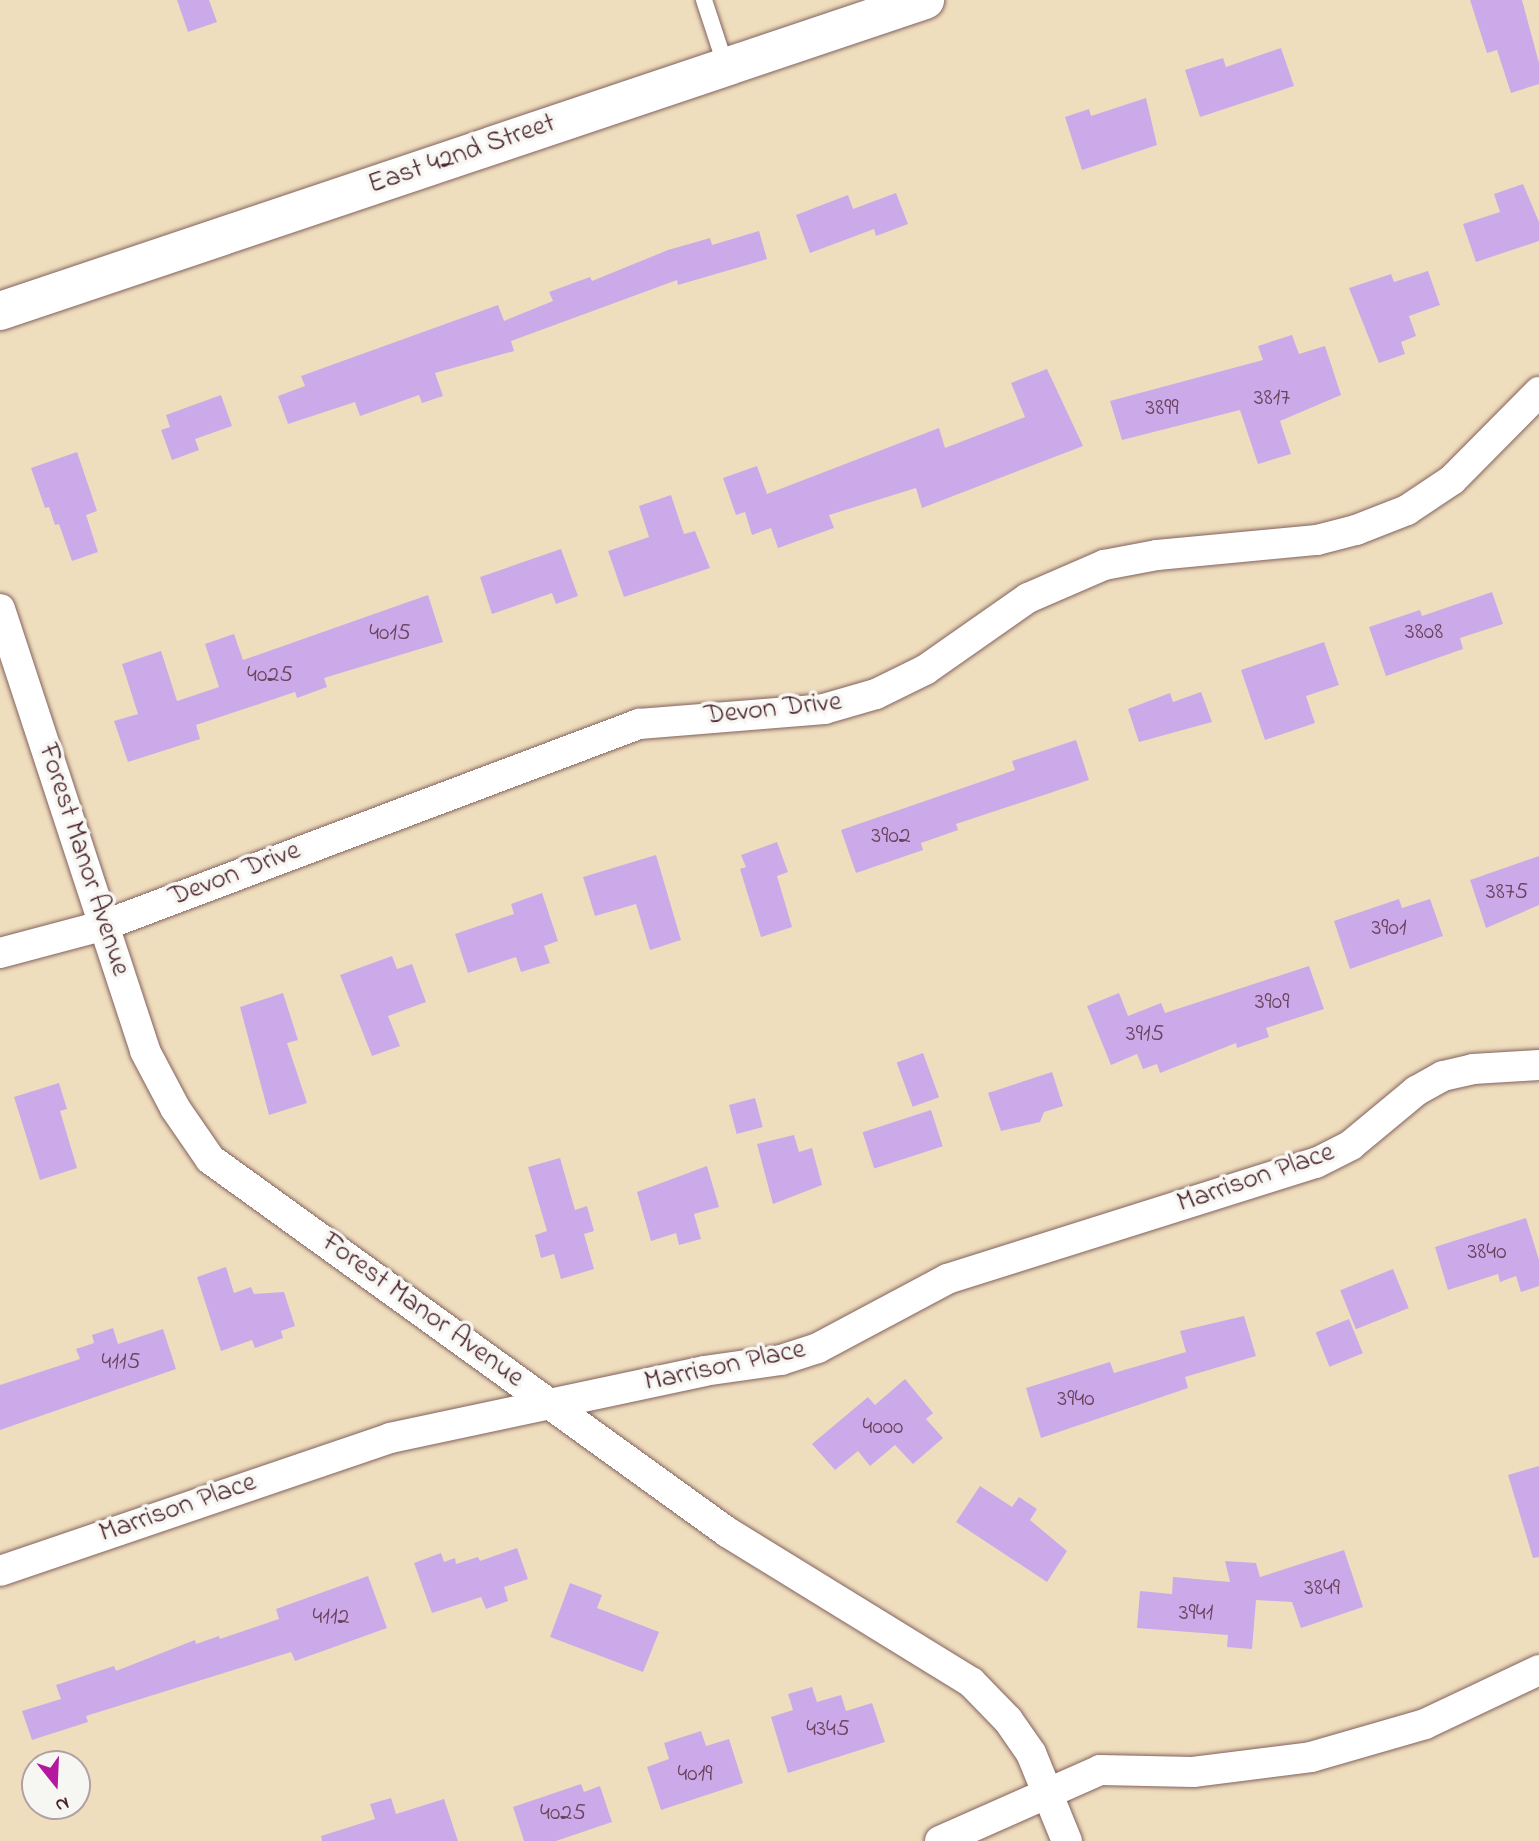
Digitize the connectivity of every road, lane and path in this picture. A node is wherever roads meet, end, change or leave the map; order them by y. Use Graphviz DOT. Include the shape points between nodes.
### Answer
graph roads {
  1 [pos="704,0"];
  2 [pos="925,0"];
  3 [pos="726,66"];
  4 [pos="0,311"];
  5 [pos="1539,392"];
  6 [pos="0,609"];
  7 [pos="105,925"];
  8 [pos="0,953"];
  9 [pos="1539,1065"];
  10 [pos="551,1403"];
  11 [pos="0,1571"];
  12 [pos="1539,1671"];
  13 [pos="1049,1792"];
  14 [pos="940,1841"];
  15 [pos="1068,1841"];
  1 -- 3 [label="lane"];
  2 -- 3 [label="street, East 42nd Street"];
  3 -- 4 [label="street, East 42nd Street"];
  5 -- 7 [label="street, Devon Drive" via="1452,480 1407,510 1369,526 1317,540 1157,555 1104,565 1028,598 925,670 876,694 824,709 639,724"];
  6 -- 7 [label="street, Forest Manor Avenue"];
  7 -- 8 [label="street, Devon Drive"];
  7 -- 10 [label="street, Forest Manor Avenue" via="145,1051 175,1108 210,1159"];
  9 -- 10 [label="street, Marrison Place" via="1461,1070 1443,1076 1416,1091 1351,1145 1316,1163 947,1279 818,1348 780,1360"];
  10 -- 11 [label="street, Marrison Place" via="390,1438"];
  10 -- 13 [label="street, Forest Manor Avenue" via="727,1532 971,1682 1017,1731"];
  12 -- 13 [label="street" via="1425,1724 1336,1752 1193,1772 1100,1770"];
  13 -- 14 [label="street"];
  13 -- 15 [label="street, Forest Manor Avenue"];
}
